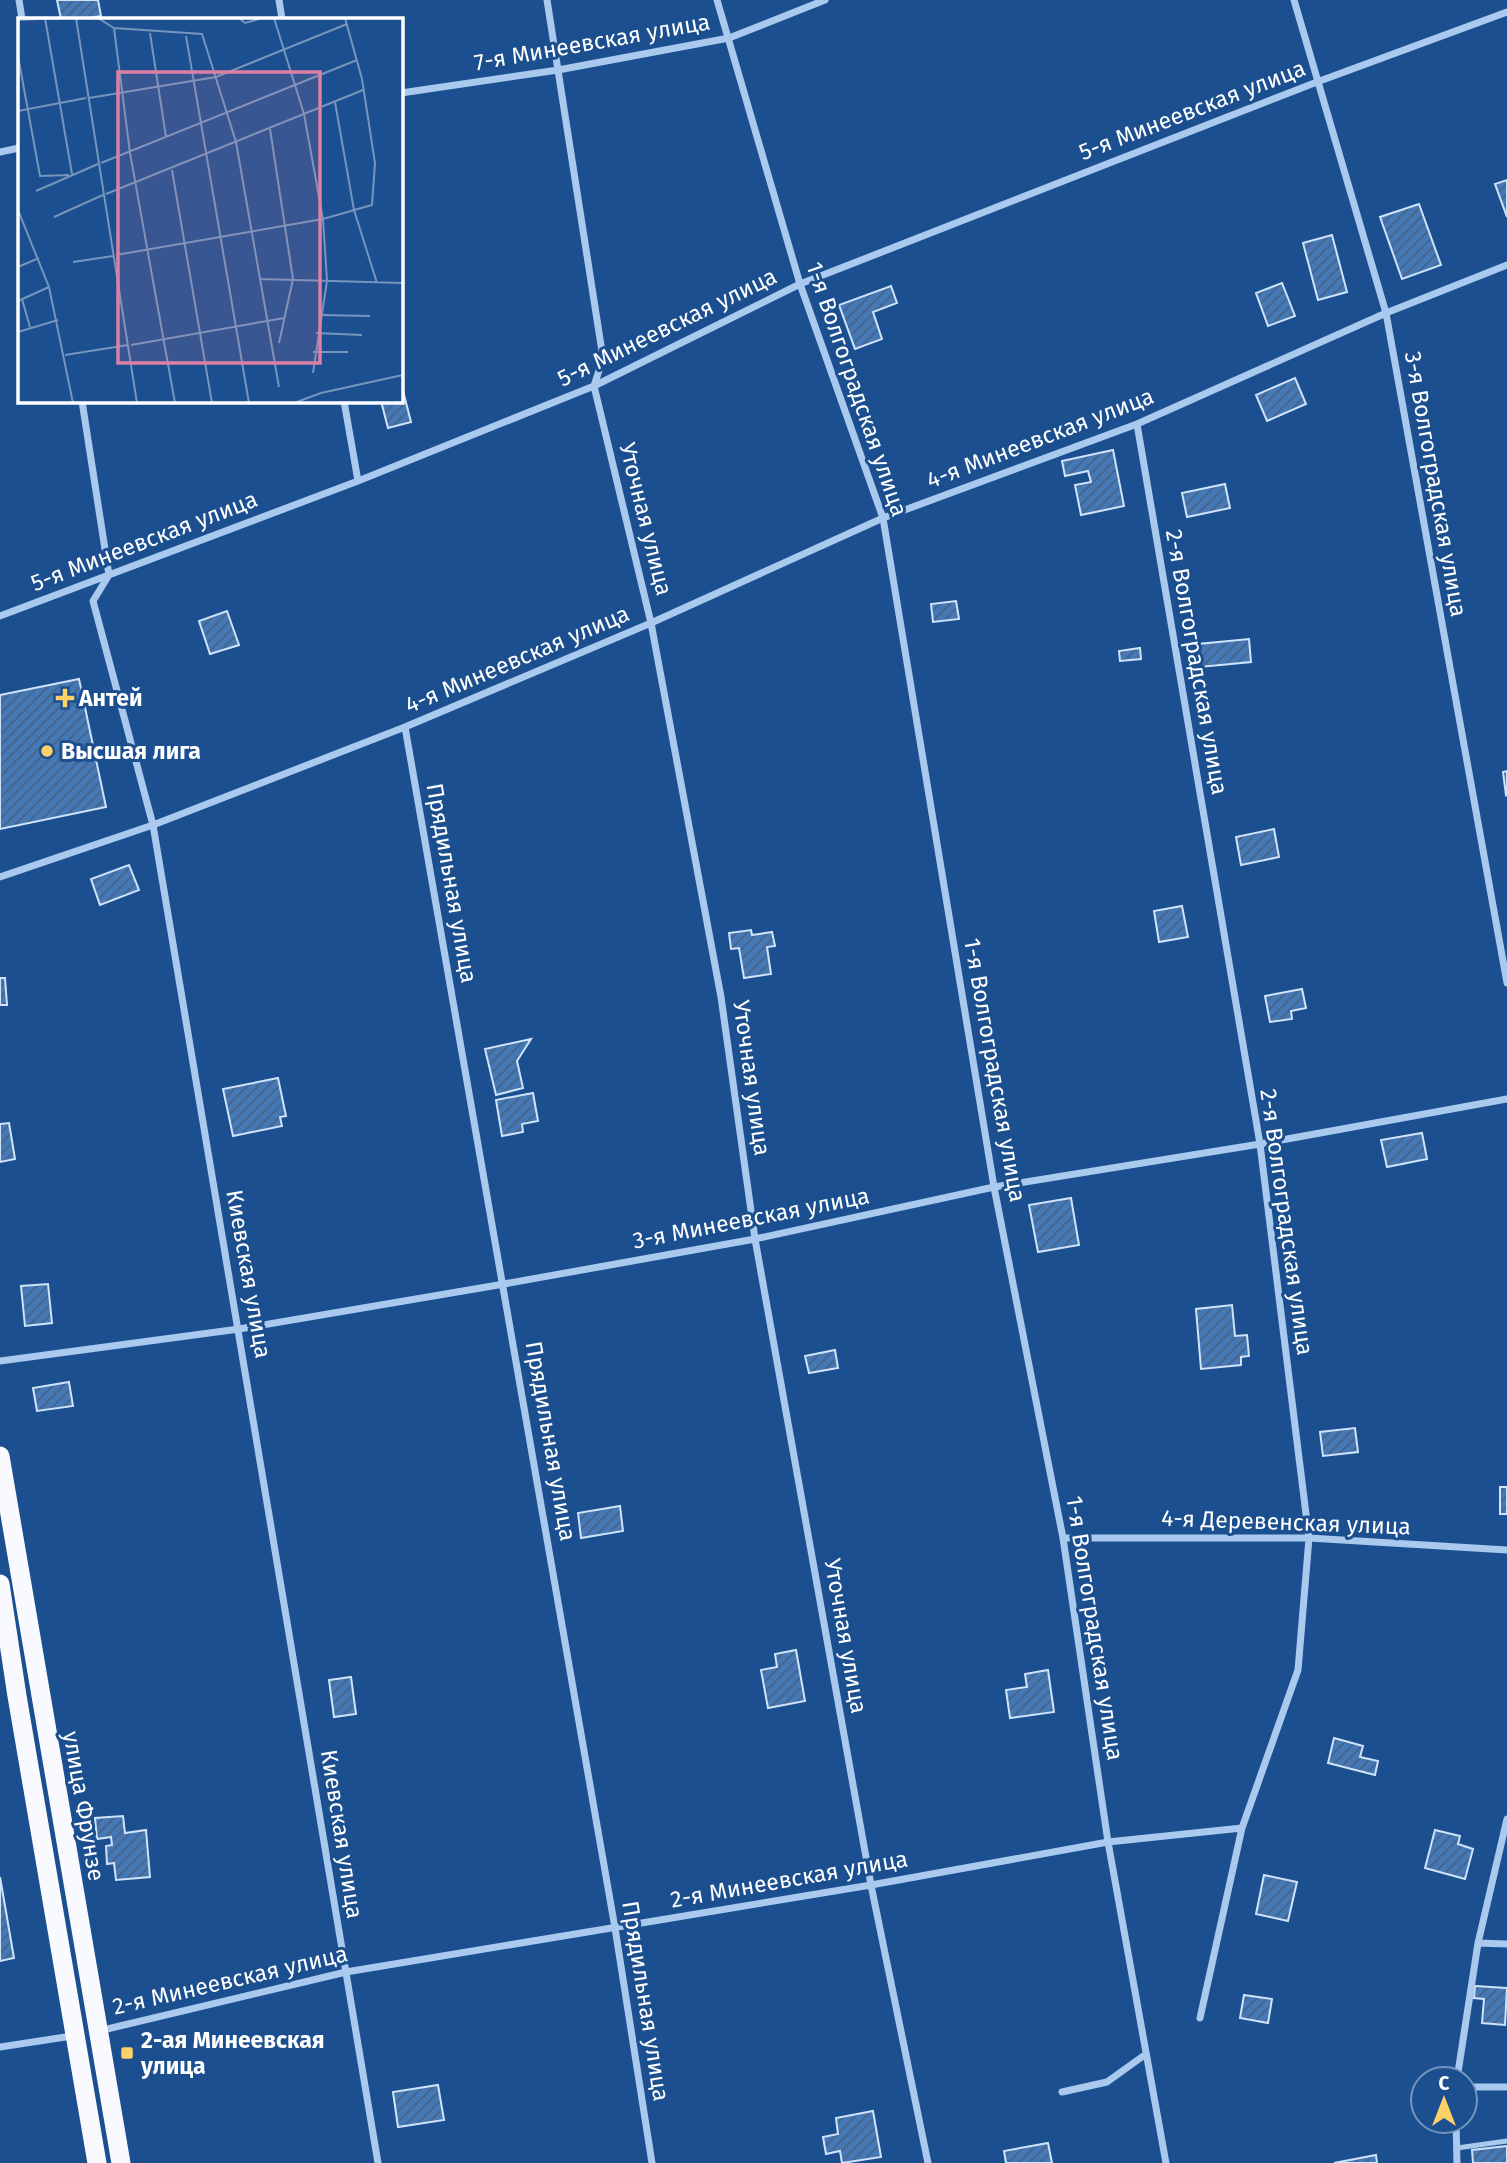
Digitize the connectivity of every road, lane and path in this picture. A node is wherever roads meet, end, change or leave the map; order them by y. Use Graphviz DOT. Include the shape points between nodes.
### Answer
graph roads {
  1 [pos="19,0"];
  2 [pos="279,0"];
  3 [pos="547,0"];
  4 [pos="717,0"];
  5 [pos="825,0"];
  6 [pos="1294,0"];
  7 [pos="1507,12"];
  8 [pos="22,18"];
  9 [pos="282,18"];
  10 [pos="729,38"];
  11 [pos="558,70"];
  12 [pos="1317,82"];
  13 [pos="402,93"];
  14 [pos="18,148"];
  15 [pos="0,152"];
  16 [pos="1507,265"];
  17 [pos="800,284"];
  18 [pos="1386,313"];
  19 [pos="594,386"];
  20 [pos="82,402"];
  21 [pos="344,402"];
  22 [pos="1137,424"];
  23 [pos="358,481"];
  24 [pos="883,518"];
  25 [pos="109,575"];
  26 [pos="0,616"];
  27 [pos="651,623"];
  28 [pos="405,727"];
  29 [pos="153,825"];
  30 [pos="0,877"];
  31 [pos="1507,983"];
  32 [pos="1507,1099"];
  33 [pos="1260,1144"];
  34 [pos="994,1187"];
  35 [pos="755,1239"];
  36 [pos="504,1284"];
  37 [pos="239,1329"];
  38 [pos="0,1361"];
  39 [pos="0,1456"];
  40 [pos="1063,1538"];
  41 [pos="1309,1538"];
  42 [pos="1507,1550"];
  43 [pos="0,1584"];
  44 [pos="1507,1819"];
  45 [pos="1242,1828"];
  46 [pos="1108,1842"];
  47 [pos="871,1885"];
  48 [pos="615,1927"];
  49 [pos="1478,1943"];
  50 [pos="1507,1944"];
  51 [pos="346,1972"];
  52 [pos="1200,2018"];
  53 [pos="98,2031"];
  54 [pos="75,2035"];
  55 [pos="0,2047"];
  56 [pos="1146,2054"];
  57 [pos="1459,2065"];
  58 [pos="1479,2087"];
  59 [pos="1507,2087"];
  60 [pos="1062,2092"];
  61 [pos="1457,2135"];
  62 [pos="1507,2141"];
  63 [pos="1457,2148"];
  64 [pos="97,2163"];
  65 [pos="121,2163"];
  66 [pos="377,2163"];
  67 [pos="652,2163"];
  68 [pos="928,2163"];
  69 [pos="1166,2163"];
  70 [pos="1457,2163"];
  1 -- 8 [label="street"];
  2 -- 9 [label="street"];
  3 -- 11 [label="street, Уточная улица"];
  4 -- 10 [label="street, 1-я Волгоградская улица"];
  5 -- 10 [label="street, 7-я Минеевская улица"];
  6 -- 12 [label="street, 3-я Волгоградская улица"];
  7 -- 12 [label="street, 5-я Минеевская улица"];
  10 -- 11 [label="street, 7-я Минеевская улица"];
  10 -- 17 [label="street, 1-я Волгоградская улица"];
  11 -- 13 [label="street, 7-я Минеевская улица"];
  11 -- 19 [label="street, Уточная улица" via="603,358"];
  12 -- 17 [label="street, 5-я Минеевская улица"];
  12 -- 18 [label="street, 3-я Волгоградская улица"];
  14 -- 15 [label="street"];
  16 -- 18 [label="street, 4-я Минеевская улица"];
  17 -- 19 [label="street, 5-я Минеевская улица"];
  17 -- 24 [label="street, 1-я Волгоградская улица"];
  18 -- 22 [label="street, 4-я Минеевская улица"];
  18 -- 31 [label="street, 3-я Волгоградская улица"];
  19 -- 23 [label="street, 5-я Минеевская улица"];
  19 -- 27 [label="street, Уточная улица"];
  20 -- 25 [label="street"];
  21 -- 23 [label="street"];
  22 -- 24 [label="street, 4-я Минеевская улица"];
  22 -- 33 [label="street, 2-я Волгоградская улица"];
  23 -- 25 [label="street, 5-я Минеевская улица"];
  24 -- 27 [label="street, 4-я Минеевская улица"];
  24 -- 34 [label="street, 1-я Волгоградская улица"];
  25 -- 26 [label="street, 5-я Минеевская улица"];
  25 -- 29 [label="street, Киевская улица" via="93,601"];
  27 -- 28 [label="street, 4-я Минеевская улица"];
  27 -- 35 [label="street, Уточная улица" via="721,997"];
  28 -- 29 [label="street, 4-я Минеевская улица"];
  28 -- 36 [label="street, Прядильная улица"];
  29 -- 30 [label="street, 4-я Минеевская улица"];
  29 -- 37 [label="street, Киевская улица"];
  32 -- 33 [label="street, 3-я Минеевская улица"];
  33 -- 34 [label="street, 3-я Минеевская улица"];
  33 -- 41 [label="street, 2-я Волгоградская улица"];
  34 -- 35 [label="street, 3-я Минеевская улица"];
  34 -- 40 [label="street, 1-я Волгоградская улица"];
  35 -- 36 [label="street, 3-я Минеевская улица"];
  35 -- 47 [label="street, Уточная улица"];
  36 -- 37 [label="street, 3-я Минеевская улица"];
  36 -- 48 [label="street, Прядильная улица"];
  37 -- 38 [label="street, 3-я Минеевская улица"];
  37 -- 51 [label="street, Киевская улица"];
  39 -- 53 [label="highway, улица Фрунзе"];
  40 -- 41 [label="street, 4-я Деревенская улица"];
  40 -- 46 [label="street, 1-я Волгоградская улица"];
  41 -- 42 [label="street, 4-я Деревенская улица"];
  41 -- 45 [label="street, 2-я Волгоградская улица" via="1298,1670"];
  43 -- 54 [label="highway, улица Фрунзе"];
  44 -- 49 [label="street"];
  45 -- 46 [label="street, 2-я Минеевская улица"];
  45 -- 52 [label="street, 2-я Волгоградская улица"];
  46 -- 47 [label="street, 2-я Минеевская улица"];
  46 -- 56 [label="street, 1-я Волгоградская улица"];
  47 -- 48 [label="street, 2-я Минеевская улица"];
  47 -- 68 [label="street, Уточная улица"];
  48 -- 51 [label="street, 2-я Минеевская улица"];
  48 -- 67 [label="street, Прядильная улица"];
  49 -- 50 [label="street"];
  49 -- 57 [label="street"];
  51 -- 53 [label="street, 2-я Минеевская улица"];
  51 -- 66 [label="street, Киевская улица"];
  53 -- 54 [label="highway"];
  53 -- 65 [label="highway, улица Фрунзе"];
  54 -- 55 [label="street"];
  54 -- 64 [label="highway, улица Фрунзе"];
  56 -- 60 [label="street" via="1107,2082"];
  56 -- 69 [label="street, 1-я Волгоградская улица"];
  58 -- 59 [label="street"];
  61 -- 63 [label="street"];
  62 -- 63 [label="lane"];
  63 -- 70 [label="street"];
}
